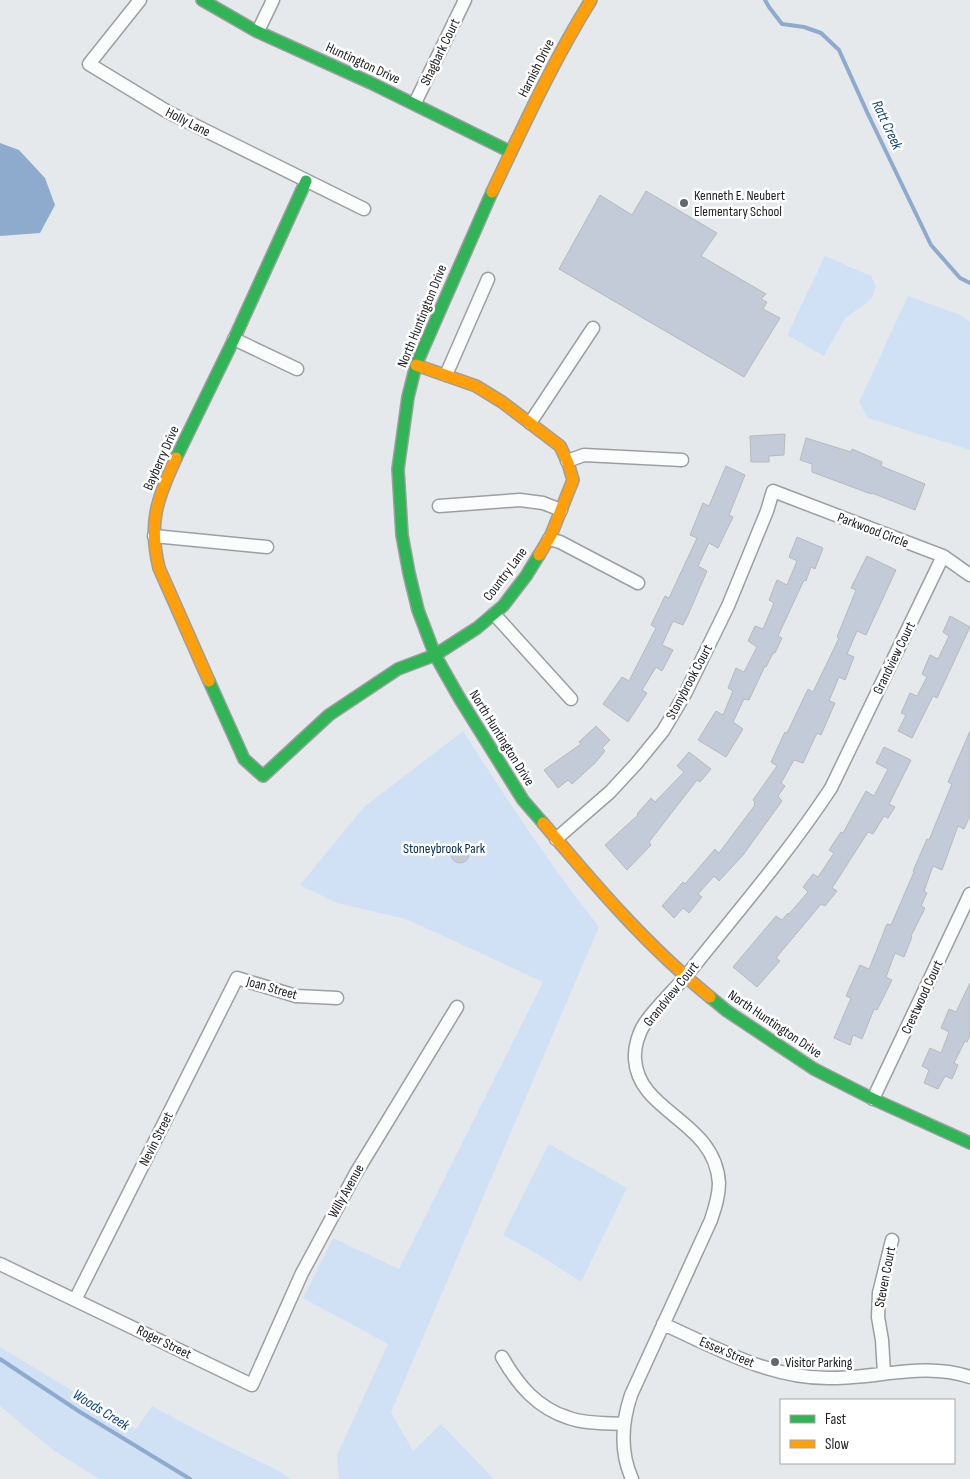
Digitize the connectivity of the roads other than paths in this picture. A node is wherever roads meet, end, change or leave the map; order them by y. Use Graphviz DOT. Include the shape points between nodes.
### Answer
graph roads {
  1 [pos="140,0"];
  2 [pos="202,0"];
  3 [pos="273,0"];
  4 [pos="465,0"];
  5 [pos="591,0"];
  6 [pos="258,31"];
  7 [pos="415,103"];
  8 [pos="512,152"];
  9 [pos="306,180"];
  10 [pos="364,209"];
  11 [pos="488,280"];
  12 [pos="593,328"];
  13 [pos="234,339"];
  14 [pos="416,365"];
  15 [pos="297,369"];
  16 [pos="446,375"];
  17 [pos="530,423"];
  18 [pos="682,460"];
  19 [pos="567,461"];
  20 [pos="773,491"];
  21 [pos="439,506"];
  22 [pos="562,510"];
  23 [pos="154,536"];
  24 [pos="549,539"];
  25 [pos="267,547"];
  26 [pos="943,556"];
  27 [pos="970,575"];
  28 [pos="638,583"];
  29 [pos="494,614"];
  30 [pos="435,655"];
  31 [pos="571,699"];
  32 [pos="263,776"];
  33 [pos="556,839"];
  34 [pos="970,894"];
  35 [pos="685,977"];
  36 [pos="236,978"];
  37 [pos="337,998"];
  38 [pos="456,1006"];
  39 [pos="873,1099"];
  40 [pos="970,1143"];
  41 [pos="892,1240"];
  42 [pos="0,1264"];
  43 [pos="75,1300"];
  44 [pos="663,1324"];
  45 [pos="502,1357"];
  46 [pos="884,1373"];
  47 [pos="970,1377"];
  48 [pos="252,1384"];
  49 [pos="624,1424"];
  50 [pos="632,1479"];
  1 -- 9 [label="street, Holly Lane" via="90,64 168,112"];
  2 -- 6 [label="street, Huntington Drive"];
  3 -- 6 [label="street"];
  4 -- 7 [label="street, Shagbark Court"];
  5 -- 8 [label="street, Harnish Drive" via="573,29"];
  6 -- 7 [label="street, Huntington Drive"];
  7 -- 8 [label="street, Huntington Drive"];
  8 -- 14 [label="street, North Huntington Drive"];
  9 -- 10 [label="street, Holly Lane"];
  9 -- 13 [label="street, Bayberry Drive"];
  11 -- 16 [label="street"];
  12 -- 17 [label="street"];
  13 -- 15 [label="street"];
  13 -- 23 [label="street, Bayberry Drive" via="162,488"];
  14 -- 16 [label="street, Country Lane"];
  14 -- 30 [label="street, North Huntington Drive" via="398,469 402,535 418,610"];
  16 -- 17 [label="street, Country Lane" via="476,386"];
  17 -- 19 [label="street, Country Lane" via="560,446"];
  18 -- 19 [label="street" via="584,455"];
  19 -- 22 [label="street, Country Lane" via="573,480"];
  20 -- 26 [label="street, Parkwood Circle"];
  20 -- 33 [label="street, Stonybrook Court" via="725,611 685,694 663,731 610,792"];
  21 -- 22 [label="street" via="520,500"];
  22 -- 24 [label="street, Country Lane"];
  23 -- 25 [label="street"];
  23 -- 32 [label="street, Bayberry Drive" via="159,568 244,759"];
  24 -- 28 [label="street"];
  24 -- 29 [label="street, Country Lane" via="526,576"];
  26 -- 27 [label="street, Parkwood Circle"];
  26 -- 35 [label="street, Grandview Court" via="831,788"];
  29 -- 30 [label="street, Country Lane"];
  29 -- 31 [label="street"];
  30 -- 32 [label="street, Country Lane" via="398,669 337,709"];
  30 -- 33 [label="street, North Huntington Drive" via="523,800"];
  33 -- 35 [label="street, North Huntington Drive" via="637,932"];
  34 -- 39 [label="street, Crestwood Court"];
  35 -- 39 [label="street, North Huntington Drive" via="727,1011 814,1069"];
  35 -- 44 [label="street, Grandview Court" via="644,1024 635,1058 639,1079 652,1097 703,1142 719,1183 711,1220"];
  36 -- 37 [label="street, Joan Street" via="296,996"];
  36 -- 43 [label="street, Nevin Street"];
  38 -- 48 [label="street, Willy Avenue" via="356,1173 302,1273"];
  39 -- 40 [label="street, North Huntington Drive"];
  41 -- 46 [label="street, Steven Court" via="879,1293"];
  42 -- 43 [label="street, Roger Street"];
  43 -- 48 [label="street, Roger Street"];
  44 -- 46 [label="street, Essex Street" via="778,1372 833,1378"];
  44 -- 49 [label="street, Grandview Court" via="631,1395"];
  45 -- 49 [label="street" via="527,1393 552,1411 570,1418"];
  46 -- 47 [label="street, Essex Street" via="919,1370 954,1372"];
  49 -- 50 [label="street, Grandview Court" via="624,1448"];
}
